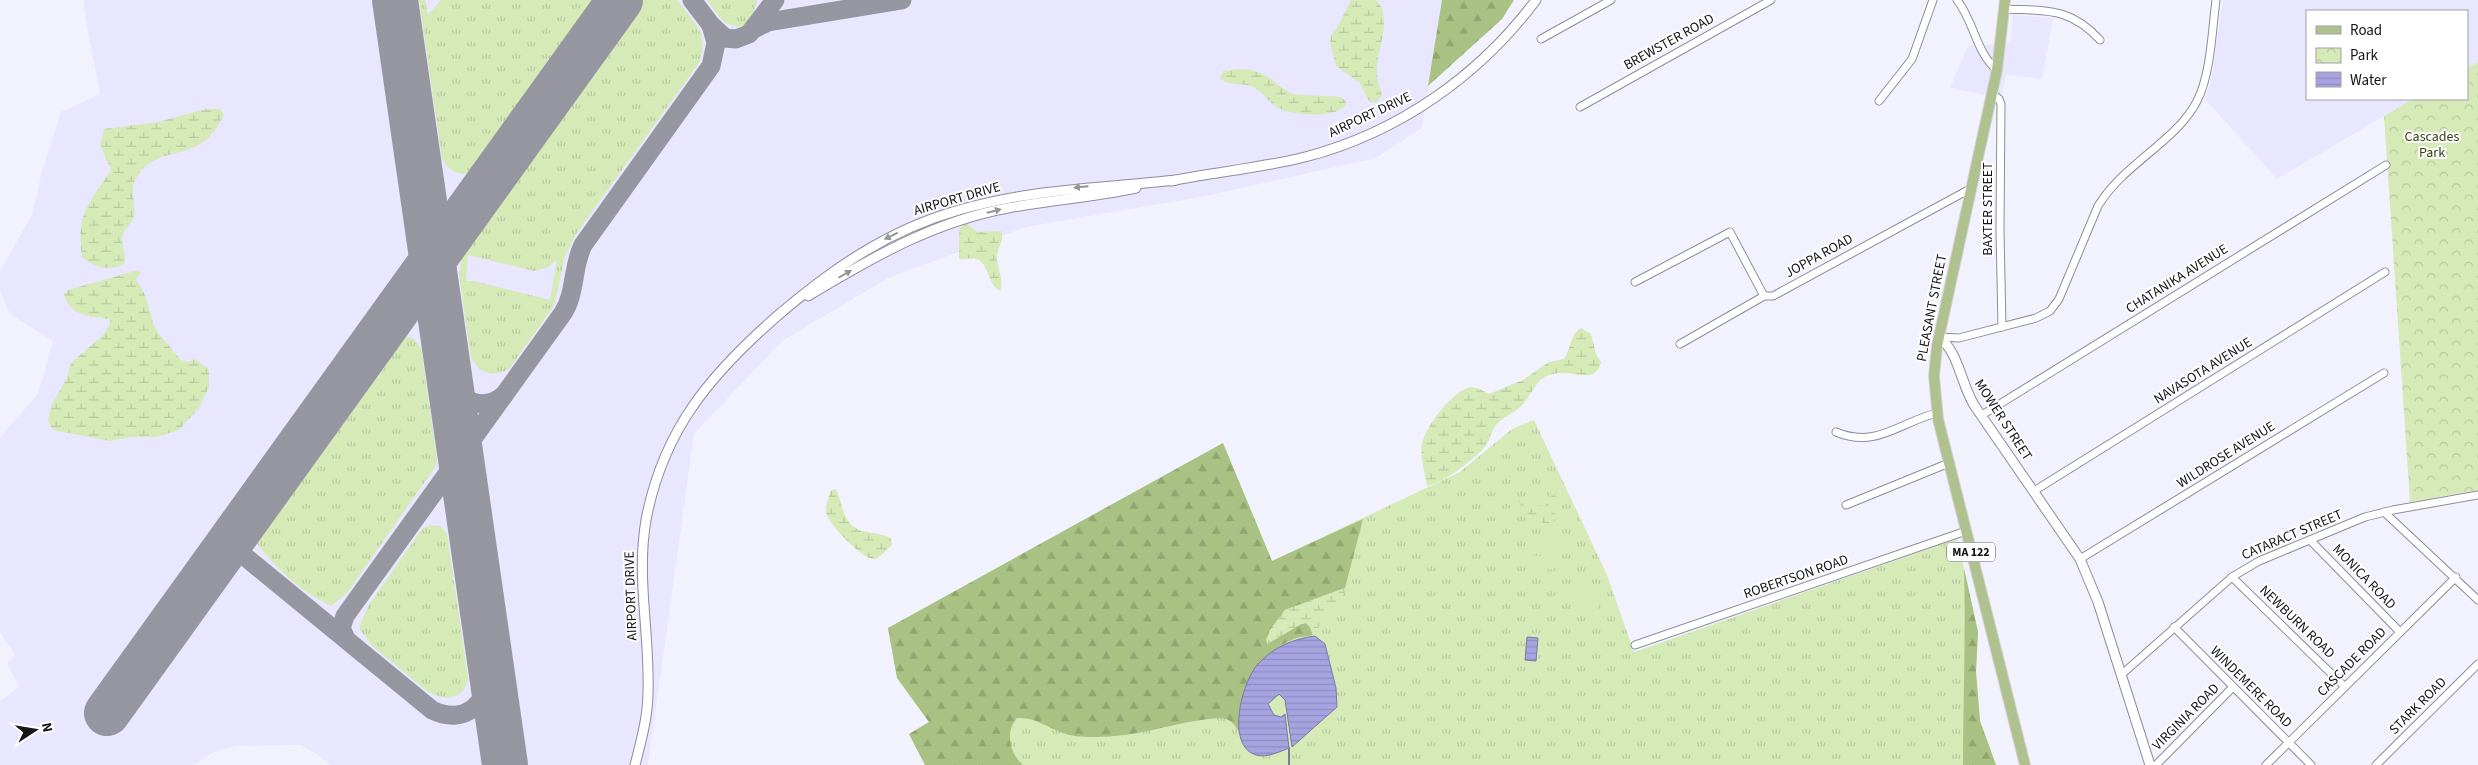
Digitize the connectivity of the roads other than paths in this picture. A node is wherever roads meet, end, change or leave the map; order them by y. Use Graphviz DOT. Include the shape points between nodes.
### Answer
graph roads {
  1 [pos="1536,0"];
  2 [pos="1611,0"];
  3 [pos="1771,0"];
  4 [pos="1933,0"];
  5 [pos="1957,0"];
  6 [pos="2216,0"];
  7 [pos="2005,4"];
  8 [pos="1541,39"];
  9 [pos="2100,40"];
  10 [pos="1982,50"];
  11 [pos="2000,58"];
  12 [pos="1998,70"];
  13 [pos="1992,94"];
  14 [pos="1879,101"];
  15 [pos="1580,107"];
  16 [pos="2386,164"];
  17 [pos="1970,189"];
  18 [pos="2385,272"];
  19 [pos="1634,282"];
  20 [pos="1764,296"];
  21 [pos="2002,327"];
  22 [pos="1939,337"];
  23 [pos="1680,344"];
  24 [pos="2384,373"];
  25 [pos="1937,413"];
  26 [pos="1982,415"];
  27 [pos="1836,432"];
  28 [pos="1949,463"];
  29 [pos="2034,491"];
  30 [pos="2478,495"];
  31 [pos="1846,505"];
  32 [pos="2384,512"];
  33 [pos="1966,531"];
  34 [pos="2310,540"];
  35 [pos="2080,559"];
  36 [pos="2232,577"];
  37 [pos="2456,577"];
  38 [pos="2478,600"];
  39 [pos="2174,627"];
  40 [pos="2400,632"];
  41 [pos="1635,645"];
  42 [pos="2478,664"];
  43 [pos="2121,675"];
  44 [pos="2344,686"];
  45 [pos="2233,687"];
  46 [pos="2289,743"];
  47 [pos="635,765"];
  48 [pos="2025,765"];
  49 [pos="2150,765"];
  50 [pos="2156,765"];
  51 [pos="2266,765"];
  52 [pos="2311,765"];
  53 [pos="2376,765"];
  1 -- 47 [label="main road, AIRPORT DRIVE" via="1506,36 1468,73 1415,111 1350,142 1304,157 1131,190 1007,208 936,229 903,242 845,274 775,319 735,353 700,394 674,437 654,488 642,555 648,694"];
  2 -- 8 [label="street"];
  3 -- 15 [label="street, BREWSTER ROAD"];
  4 -- 14 [label="street" via="1912,58"];
  5 -- 10 [label="street" via="1971,21"];
  6 -- 21 [label="street" via="2205,76 2194,108 2107,192 2052,308 2040,316"];
  7 -- 9 [label="street" via="2074,18"];
  7 -- 11 [label="main road, PLEASANT STREET / MA 122"];
  10 -- 11 [label="street"];
  10 -- 12 [label="street" via="1987,62"];
  11 -- 12 [label="main road, PLEASANT STREET / MA 122"];
  12 -- 13 [label="main road, PLEASANT STREET / MA 122"];
  13 -- 17 [label="main road, PLEASANT STREET / MA 122"];
  13 -- 21 [label="street, BAXTER STREET" via="1999,98 2001,104"];
  16 -- 26 [label="street, CHATANIKA AVENUE"];
  17 -- 20 [label="street, JOPPA ROAD" via="1772,296"];
  17 -- 22 [label="main road, PLEASANT STREET / MA 122"];
  18 -- 29 [label="street, NAVASOTA AVENUE"];
  19 -- 20 [label="street" via="1730,232"];
  20 -- 23 [label="street, JOPPA ROAD"];
  21 -- 22 [label="street" via="1959,338"];
  22 -- 25 [label="main road, PLEASANT STREET / MA 122" via="1934,376"];
  22 -- 26 [label="main road, MOWER STREET" via="1952,350 1961,381"];
  24 -- 35 [label="street, WILDROSE AVENUE"];
  25 -- 27 [label="street" via="1919,417 1885,434 1866,438 1855,439"];
  25 -- 28 [label="main road, PLEASANT STREET / MA 122"];
  26 -- 29 [label="main road, MOWER STREET"];
  28 -- 31 [label="street"];
  28 -- 33 [label="main road, PLEASANT STREET / MA 122"];
  29 -- 35 [label="main road, MOWER STREET"];
  30 -- 32 [label="street, CATARACT STREET"];
  32 -- 34 [label="street, CATARACT STREET"];
  32 -- 37 [label="street"];
  33 -- 41 [label="street, ROBERTSON ROAD"];
  33 -- 48 [label="main road, PLEASANT STREET / MA 122"];
  34 -- 36 [label="street, CATARACT STREET" via="2259,561"];
  34 -- 40 [label="street, MONICA ROAD"];
  35 -- 43 [label="main road, MOWER STREET"];
  36 -- 39 [label="street, CATARACT STREET"];
  36 -- 44 [label="street, NEWBURN ROAD"];
  37 -- 38 [label="street"];
  37 -- 40 [label="street, CASCADE ROAD"];
  39 -- 43 [label="street, CATARACT STREET"];
  39 -- 45 [label="street, WINDEMERE ROAD"];
  40 -- 44 [label="street, CASCADE ROAD"];
  42 -- 53 [label="street, STARK ROAD"];
  43 -- 49 [label="main road, MOWER STREET"];
  44 -- 46 [label="street, CASCADE ROAD"];
  45 -- 46 [label="street, WINDEMERE ROAD"];
  45 -- 50 [label="street, VIRGINIA ROAD"];
  46 -- 51 [label="street, CASCADE ROAD"];
  46 -- 52 [label="street, WINDEMERE ROAD"];
}
